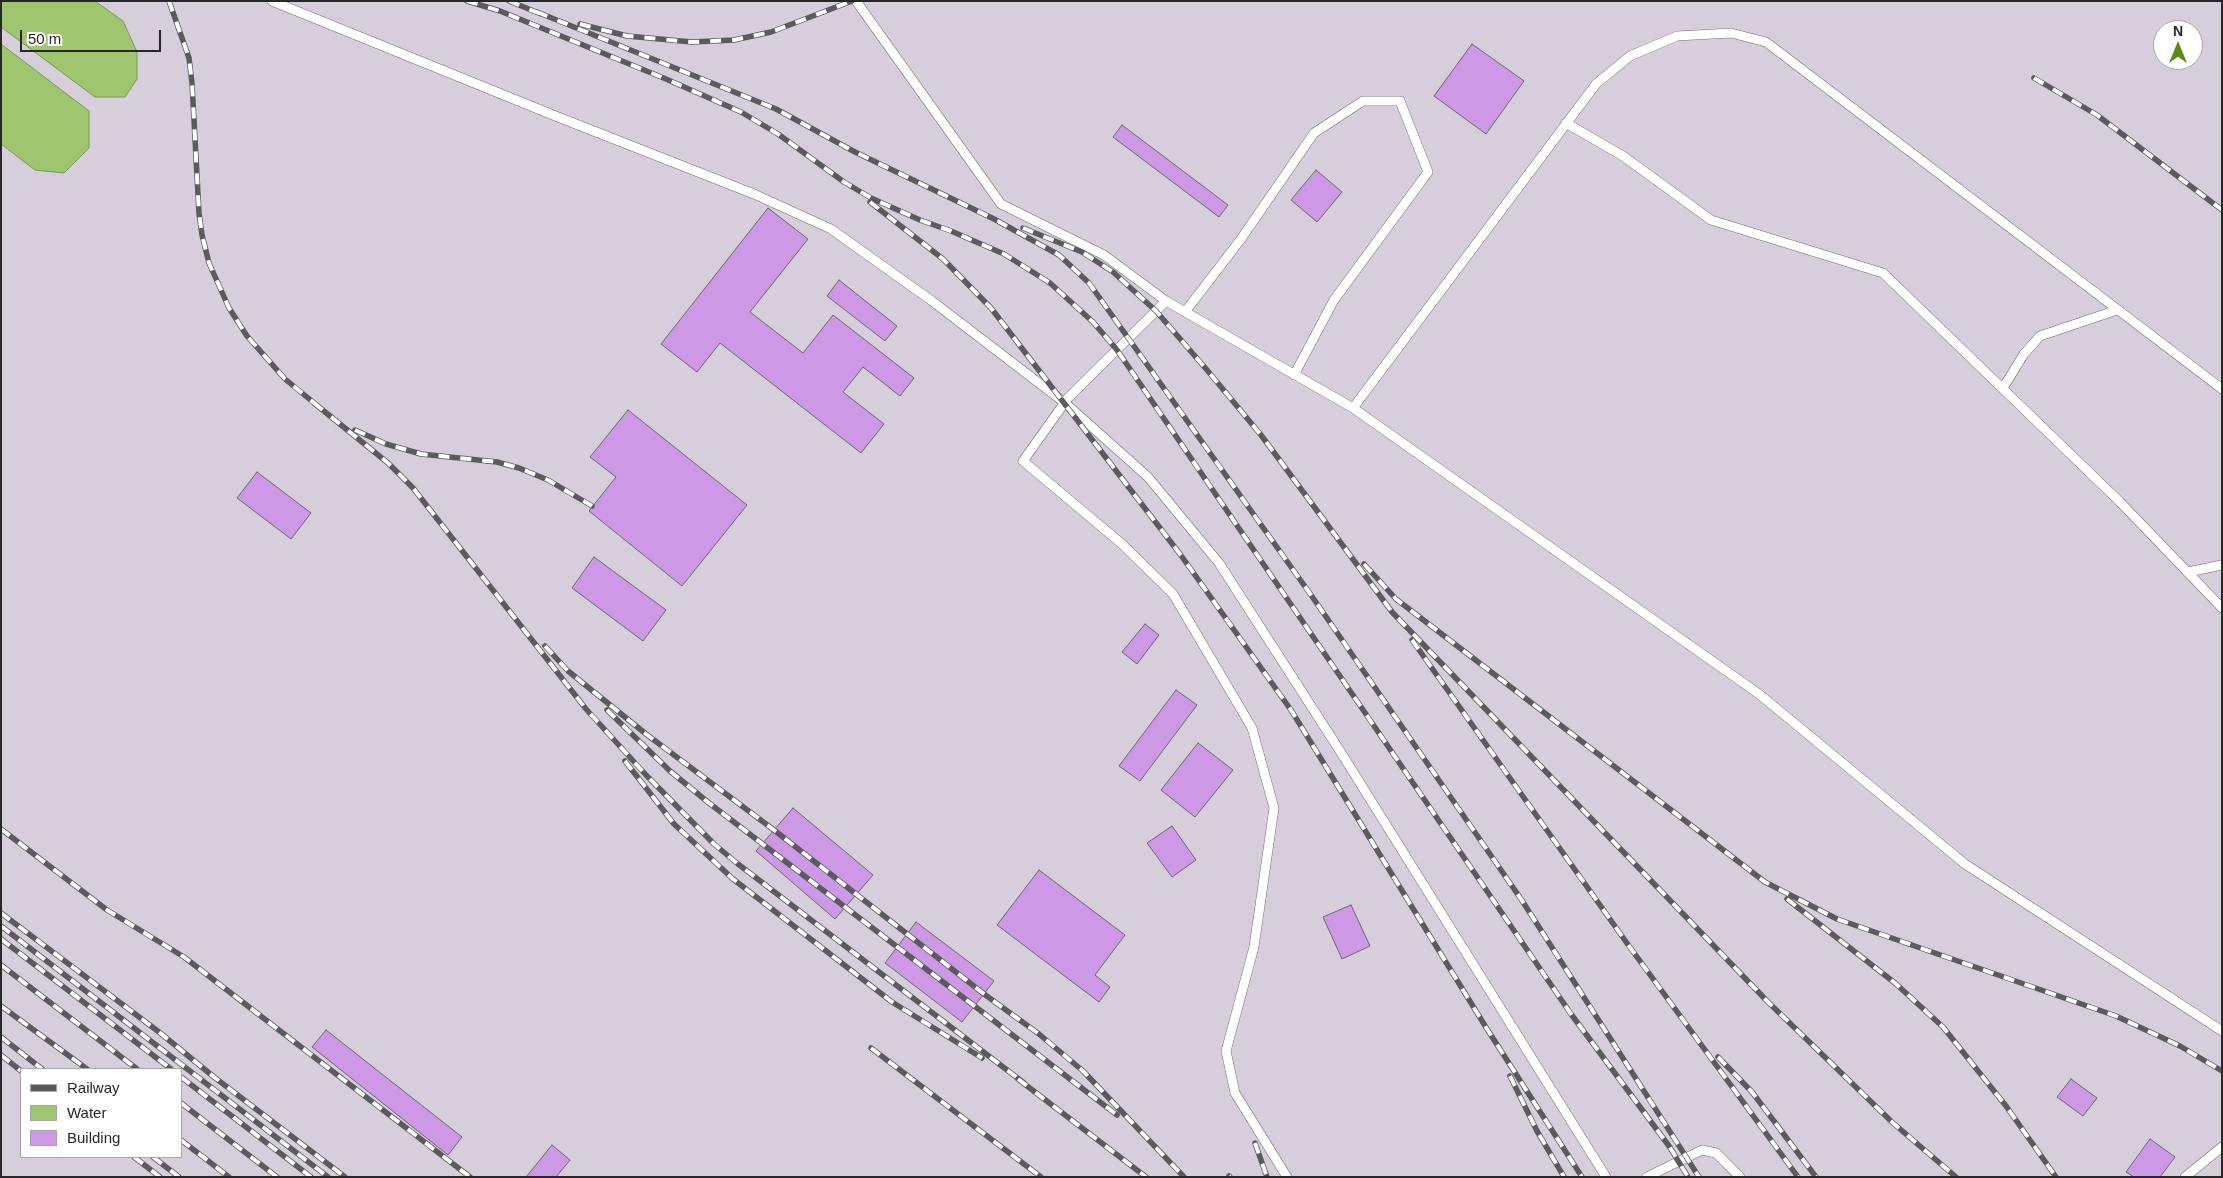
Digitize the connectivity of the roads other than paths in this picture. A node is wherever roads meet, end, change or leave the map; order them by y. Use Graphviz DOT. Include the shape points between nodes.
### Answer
graph roads {
  1 [pos="272,1"];
  2 [pos="856,1"];
  3 [pos="1566,124"];
  4 [pos="1166,301"];
  5 [pos="2117,310"];
  6 [pos="1185,312"];
  7 [pos="1294,375"];
  8 [pos="2003,388"];
  9 [pos="2222,389"];
  10 [pos="1065,403"];
  11 [pos="1353,408"];
  12 [pos="2222,566"];
  13 [pos="2188,572"];
  14 [pos="2222,608"];
  15 [pos="2222,1031"];
  16 [pos="2222,1147"];
  17 [pos="1287,1177"];
  18 [pos="1606,1177"];
  19 [pos="1647,1177"];
  20 [pos="1740,1177"];
  21 [pos="2185,1177"];
  1 -- 10 [label="lane" via="754,194 831,229"];
  2 -- 4 [label="lane" via="1001,204 1104,255"];
  3 -- 5 [label="lane" via="1596,84 1630,56 1677,36 1731,33 1766,42"];
  3 -- 8 [label="lane" via="1623,156 1711,220 1883,273"];
  3 -- 11 [label="lane"];
  4 -- 6 [label="lane"];
  4 -- 10 [label="lane"];
  5 -- 8 [label="lane" via="2040,336 2024,354"];
  5 -- 9 [label="lane"];
  6 -- 7 [label="lane"];
  6 -- 7 [label="lane" via="1314,133 1363,102 1400,100 1428,172 1334,300"];
  7 -- 11 [label="lane"];
  8 -- 13 [label="lane"];
  10 -- 17 [label="lane" via="1023,461 1122,544 1173,594 1252,728 1274,808 1254,946 1226,1051 1235,1093"];
  10 -- 18 [label="lane" via="1148,477 1219,563"];
  11 -- 15 [label="lane" via="1759,694 1965,864"];
  12 -- 13 [label="lane"];
  13 -- 14 [label="lane"];
  16 -- 21 [label="lane"];
  19 -- 20 [label="lane" via="1702,1150 1716,1153"];
}
